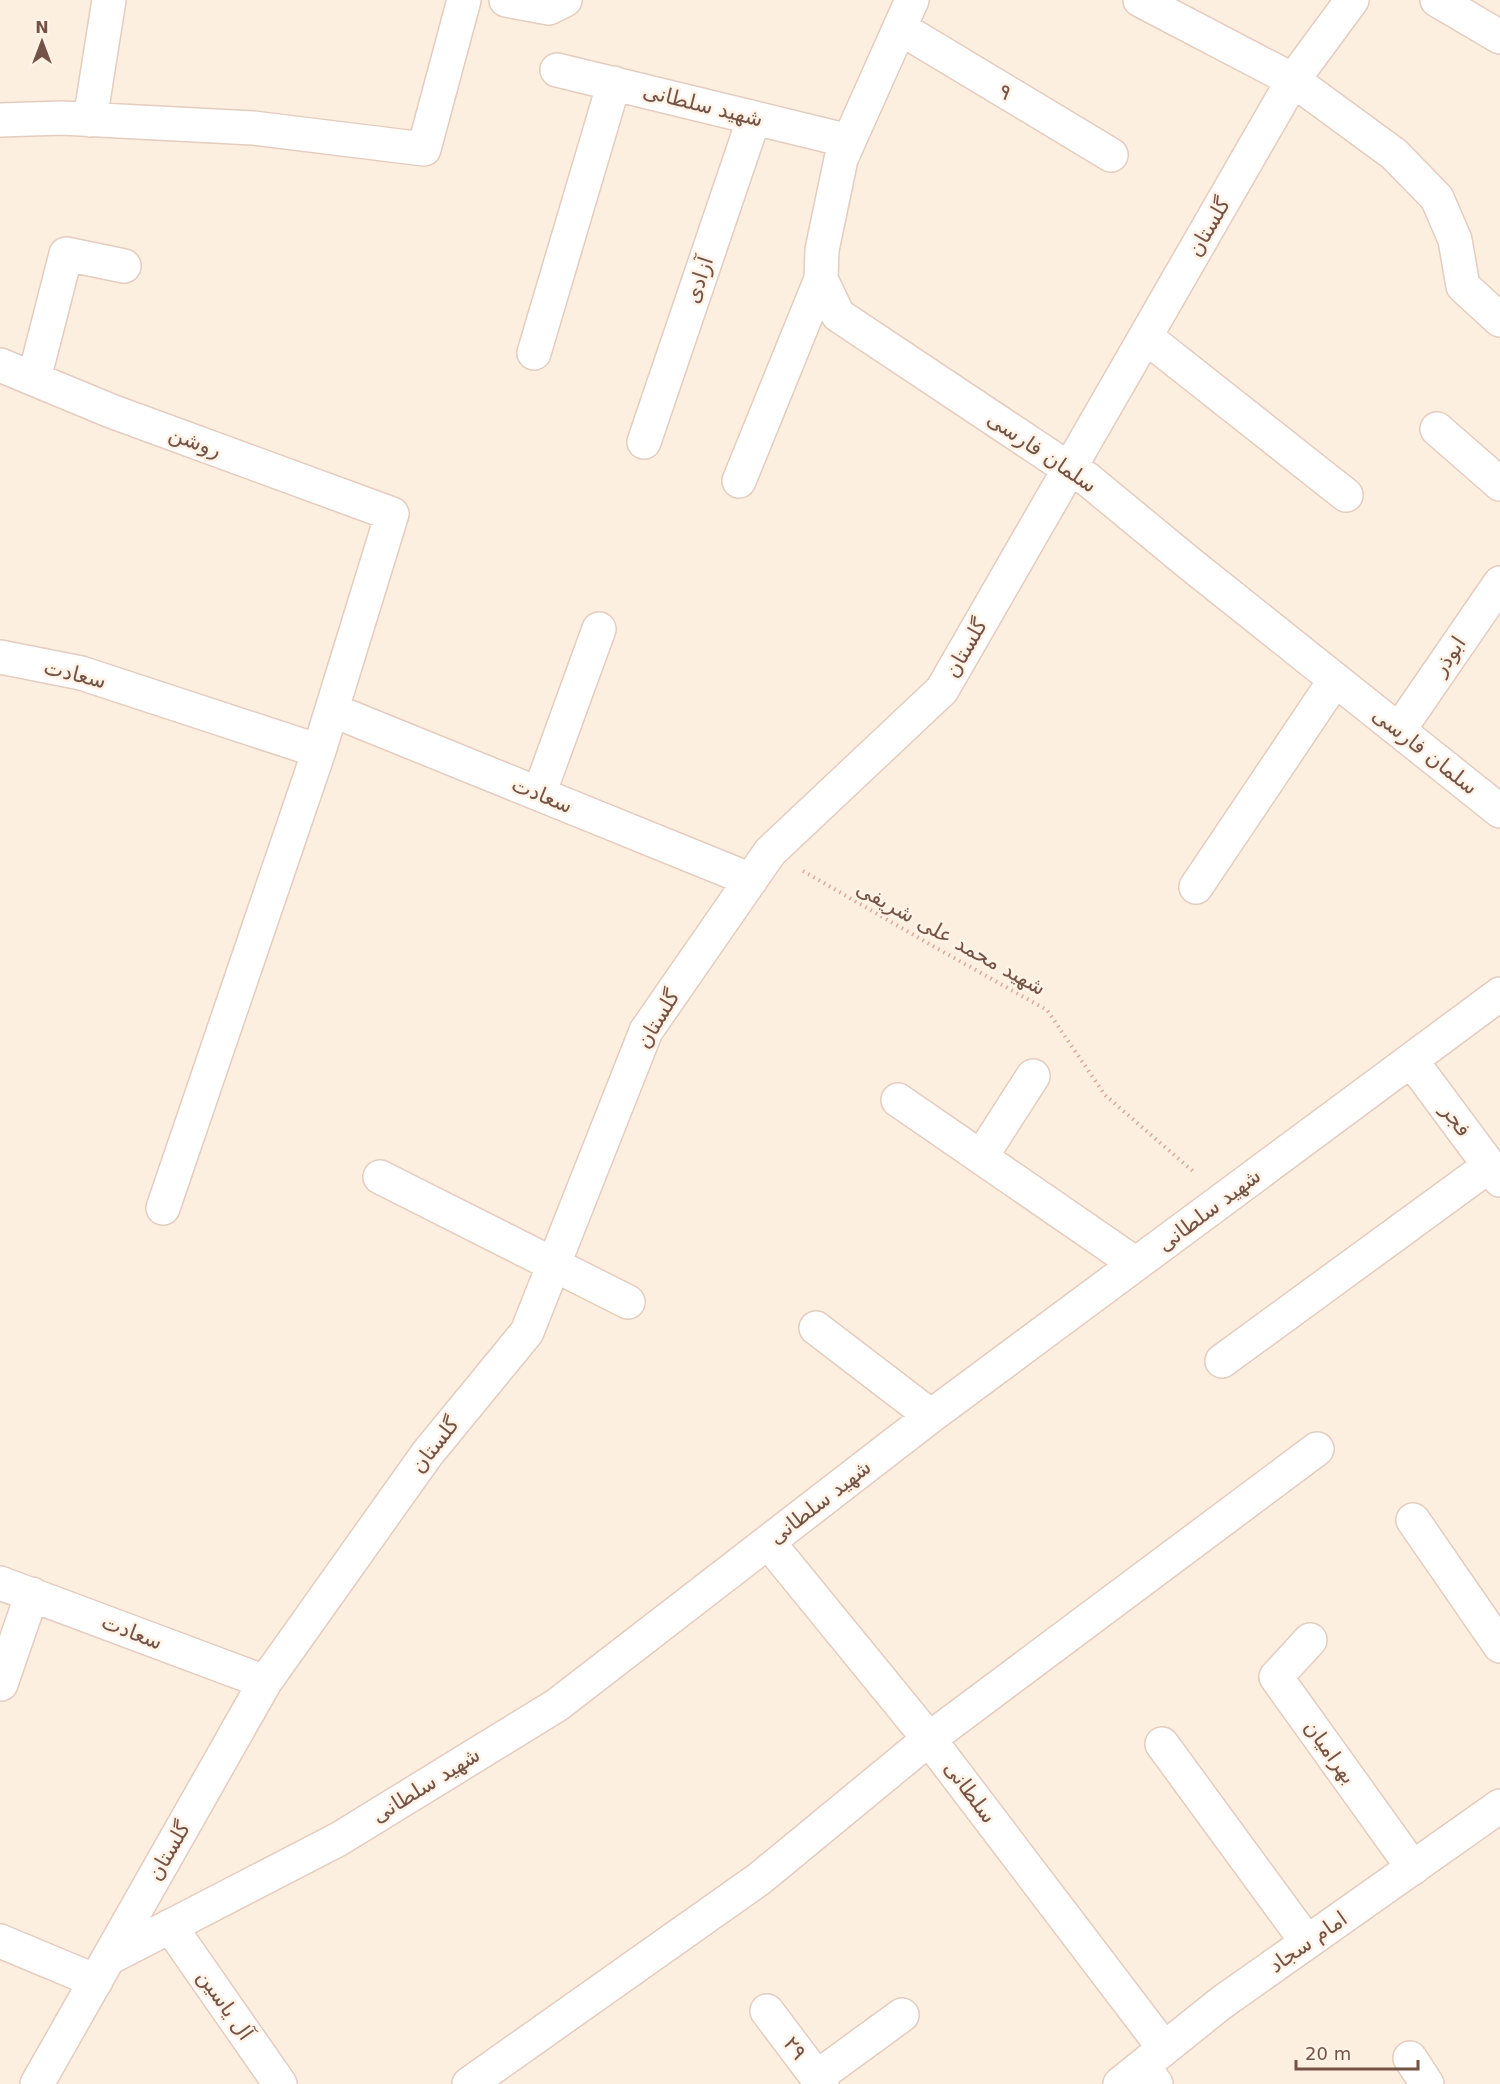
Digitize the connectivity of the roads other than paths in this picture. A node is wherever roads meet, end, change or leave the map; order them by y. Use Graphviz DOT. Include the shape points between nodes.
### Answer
graph roads {
  1 [pos="109,0"];
  2 [pos="464,0"];
  3 [pos="506,0"];
  4 [pos="565,0"];
  5 [pos="1140,0"];
  6 [pos="1352,0"];
  7 [pos="1437,0"];
  8 [pos="906,14"];
  9 [pos="1500,37"];
  10 [pos="557,70"];
  11 [pos="1293,80"];
  12 [pos="614,83"];
  13 [pos="754,117"];
  14 [pos="0,120"];
  15 [pos="90,120"];
  16 [pos="849,141"];
  17 [pos="1111,155"];
  18 [pos="124,266"];
  19 [pos="821,279"];
  20 [pos="1500,320"];
  21 [pos="1146,337"];
  22 [pos="534,353"];
  23 [pos="0,365"];
  24 [pos="34,379"];
  25 [pos="1437,429"];
  26 [pos="644,442"];
  27 [pos="1069,469"];
  28 [pos="739,481"];
  29 [pos="1500,484"];
  30 [pos="1346,495"];
  31 [pos="1500,583"];
  32 [pos="599,629"];
  33 [pos="0,657"];
  34 [pos="1335,680"];
  35 [pos="332,710"];
  36 [pos="1399,730"];
  37 [pos="319,751"];
  38 [pos="539,794"];
  39 [pos="1500,811"];
  40 [pos="751,880"];
  41 [pos="1196,887"];
  42 [pos="1500,994"];
  43 [pos="1411,1060"];
  44 [pos="1033,1076"];
  45 [pos="898,1100"];
  46 [pos="981,1157"];
  47 [pos="1495,1173"];
  48 [pos="380,1177"];
  49 [pos="164,1208"];
  50 [pos="554,1264"];
  51 [pos="1136,1264"];
  52 [pos="628,1302"];
  53 [pos="818,1326"];
  54 [pos="1222,1362"];
  55 [pos="931,1416"];
  56 [pos="1317,1449"];
  57 [pos="1413,1520"];
  58 [pos="768,1542"];
  59 [pos="0,1583"];
  60 [pos="32,1594"];
  61 [pos="1310,1640"];
  62 [pos="1500,1646"];
  63 [pos="265,1682"];
  64 [pos="1,1684"];
  65 [pos="929,1739"];
  66 [pos="1162,1744"];
  67 [pos="1500,1806"];
  68 [pos="1413,1868"];
  69 [pos="170,1926"];
  70 [pos="0,1941"];
  71 [pos="1307,1942"];
  72 [pos="102,1970"];
  73 [pos="767,2011"];
  74 [pos="902,2014"];
  75 [pos="1146,2070"];
  76 [pos="820,2080"];
  77 [pos="37,2084"];
  78 [pos="280,2084"];
  79 [pos="469,2084"];
  1 -- 15 [label="street"];
  2 -- 15 [label="street" via="424,149 253,128"];
  3 -- 4 [label="street" via="549,8"];
  5 -- 11 [label="street"];
  6 -- 11 [label="street, گلستان"];
  7 -- 9 [label="street"];
  8 -- 16 [label="street, سلمان فارسی"];
  8 -- 17 [label="street, ۹"];
  10 -- 12 [label="street, شهید سلطانی"];
  11 -- 20 [label="street" via="1394,154 1437,198 1455,240 1463,286"];
  11 -- 21 [label="street, گلستان"];
  12 -- 13 [label="street, شهید سلطانی"];
  12 -- 22 [label="street"];
  13 -- 16 [label="street, شهید سلطانی"];
  13 -- 26 [label="street, آزادی"];
  14 -- 15 [label="street"];
  16 -- 19 [label="street, سلمان فارسی" via="841,159 822,250"];
  18 -- 24 [label="street" via="66,254"];
  19 -- 27 [label="street, سلمان فارسی" via="838,315"];
  19 -- 28 [label="street"];
  21 -- 27 [label="street, گلستان"];
  21 -- 30 [label="street"];
  23 -- 24 [label="street, روشن"];
  24 -- 35 [label="street, روشن" via="393,514"];
  25 -- 29 [label="street"];
  27 -- 34 [label="street, سلمان فارسی" via="1086,478"];
  27 -- 40 [label="street, گلستان" via="942,690 770,852"];
  31 -- 36 [label="street, ابوذر"];
  32 -- 38 [label="street"];
  33 -- 37 [label="street, سعادت" via="81,673"];
  34 -- 36 [label="street, سلمان فارسی"];
  34 -- 41 [label="street"];
  35 -- 37 [label="street"];
  35 -- 38 [label="street, سعادت"];
  36 -- 39 [label="street, سلمان فارسی"];
  37 -- 49 [label="street"];
  38 -- 40 [label="street, سعادت"];
  40 -- 50 [label="street, گلستان" via="646,1030"];
  42 -- 43 [label="street, شهید سلطانی"];
  43 -- 47 [label="street, فجر"];
  43 -- 51 [label="street, شهید سلطانی"];
  44 -- 46 [label="street"];
  45 -- 46 [label="street"];
  46 -- 51 [label="street"];
  47 -- 54 [label="street"];
  48 -- 50 [label="street"];
  50 -- 52 [label="street"];
  50 -- 63 [label="street, گلستان" via="527,1332 427,1454"];
  51 -- 55 [label="street, شهید سلطانی"];
  53 -- 55 [label="street"];
  55 -- 58 [label="street, شهید سلطانی"];
  56 -- 65 [label="street"];
  57 -- 62 [label="street"];
  58 -- 65 [label="street, سلطانی"];
  58 -- 69 [label="street, شهید سلطانی" via="557,1705 339,1839"];
  59 -- 60 [label="street, سعادت"];
  60 -- 63 [label="street, سعادت"];
  60 -- 64 [label="street"];
  61 -- 68 [label="street, بهرامیان" via="1276,1677"];
  63 -- 72 [label="street, گلستان"];
  65 -- 75 [label="street, سلطانی"];
  65 -- 79 [label="street" via="759,1879"];
  66 -- 71 [label="street"];
  67 -- 68 [label="street, امام سجاد"];
  68 -- 71 [label="street, امام سجاد"];
  69 -- 72 [label="street, شهید سلطانی"];
  69 -- 78 [label="street, آل یاسین"];
  70 -- 72 [label="street"];
  71 -- 75 [label="street, امام سجاد" via="1221,2003"];
  72 -- 77 [label="street, گلستان"];
  73 -- 76 [label="street, ۲۹"];
  74 -- 76 [label="street"];
}
